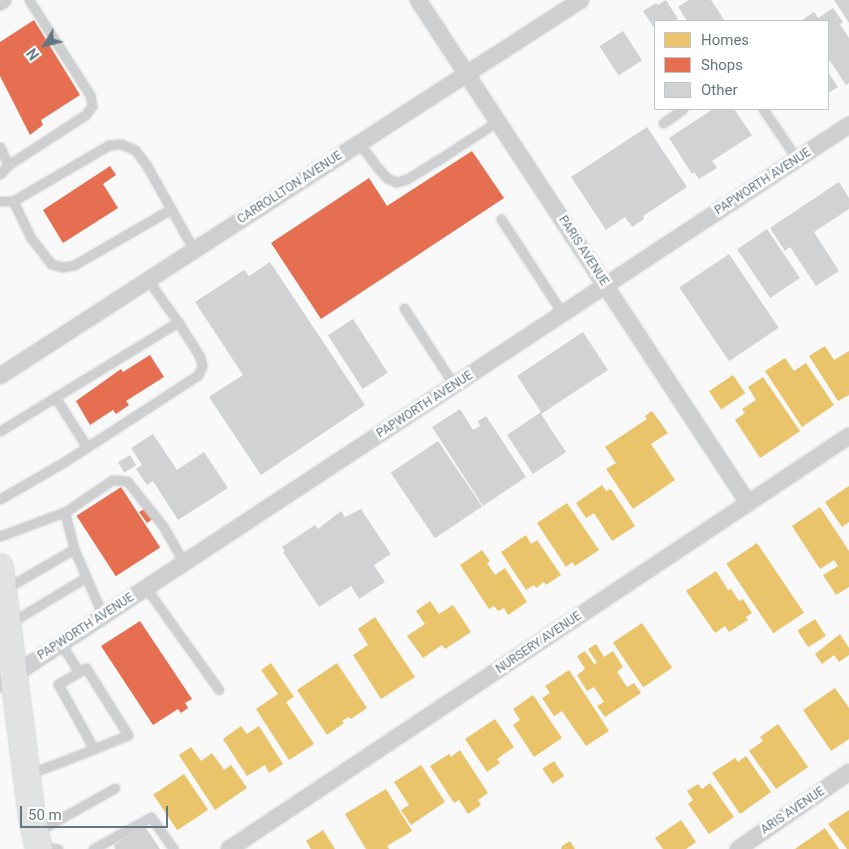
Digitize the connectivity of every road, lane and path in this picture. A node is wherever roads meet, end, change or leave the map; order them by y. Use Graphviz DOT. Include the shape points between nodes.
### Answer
graph roads {
  1 [pos="3,0"];
  2 [pos="29,0"];
  3 [pos="418,0"];
  4 [pos="580,0"];
  5 [pos="0,2"];
  6 [pos="466,74"];
  7 [pos="682,110"];
  8 [pos="764,110"];
  9 [pos="498,121"];
  10 [pos="662,123"];
  11 [pos="849,125"];
  12 [pos="359,143"];
  13 [pos="0,147"];
  14 [pos="798,159"];
  15 [pos="8,165"];
  16 [pos="0,174"];
  17 [pos="13,201"];
  18 [pos="0,202"];
  19 [pos="171,209"];
  20 [pos="501,218"];
  21 [pos="194,250"];
  22 [pos="148,280"];
  23 [pos="606,286"];
  24 [pos="404,308"];
  25 [pos="563,314"];
  26 [pos="178,322"];
  27 [pos="0,376"];
  28 [pos="454,385"];
  29 [pos="55,397"];
  30 [pos="0,431"];
  31 [pos="849,436"];
  32 [pos="87,447"];
  33 [pos="0,499"];
  34 [pos="748,503"];
  35 [pos="65,512"];
  36 [pos="0,536"];
  37 [pos="74,549"];
  38 [pos="184,563"];
  39 [pos="85,578"];
  40 [pos="2,579"];
  41 [pos="146,588"];
  42 [pos="103,616"];
  43 [pos="8,624"];
  44 [pos="61,644"];
  45 [pos="79,672"];
  46 [pos="7,679"];
  47 [pos="219,690"];
  48 [pos="94,749"];
  49 [pos="849,772"];
  50 [pos="27,775"];
  51 [pos="115,788"];
  52 [pos="42,844"];
  53 [pos="94,849"];
  54 [pos="173,849"];
  55 [pos="229,849"];
  56 [pos="738,849"];
  1 -- 5 [label="street"];
  2 -- 15 [label="lane" via="90,95 92,106 86,115"];
  3 -- 6 [label="street, PARIS AVENUE"];
  4 -- 6 [label="street, CARROLLTON AVENUE"];
  6 -- 9 [label="street, PARIS AVENUE"];
  6 -- 12 [label="street, CARROLLTON AVENUE"];
  7 -- 10 [label="lane"];
  8 -- 14 [label="lane"];
  9 -- 12 [label="lane" via="407,179 396,182 387,178"];
  9 -- 23 [label="street, PARIS AVENUE"];
  11 -- 14 [label="street, PAPWORTH AVENUE"];
  12 -- 21 [label="street, CARROLLTON AVENUE"];
  13 -- 15 [label="lane"];
  14 -- 23 [label="street, PAPWORTH AVENUE"];
  15 -- 16 [label="lane"];
  17 -- 18 [label="lane"];
  17 -- 19 [label="lane" via="110,145 121,144 135,150"];
  17 -- 19 [label="lane" via="32,238 51,264 62,267 74,265"];
  19 -- 21 [label="lane"];
  20 -- 25 [label="lane"];
  21 -- 22 [label="street, CARROLLTON AVENUE"];
  22 -- 26 [label="lane"];
  22 -- 27 [label="street, CARROLLTON AVENUE"];
  23 -- 25 [label="street, PAPWORTH AVENUE"];
  23 -- 34 [label="street, PARIS AVENUE"];
  24 -- 28 [label="lane"];
  25 -- 28 [label="street, PAPWORTH AVENUE"];
  26 -- 29 [label="lane"];
  26 -- 32 [label="lane" via="200,357 201,372"];
  28 -- 38 [label="street, PAPWORTH AVENUE"];
  29 -- 30 [label="lane"];
  29 -- 32 [label="lane"];
  31 -- 34 [label="street, NURSERY AVENUE"];
  32 -- 33 [label="lane"];
  34 -- 55 [label="street, NURSERY AVENUE"];
  35 -- 36 [label="lane"];
  35 -- 37 [label="lane"];
  35 -- 38 [label="lane" via="112,480 127,481 163,526"];
  37 -- 39 [label="lane"];
  37 -- 40 [label="lane"];
  38 -- 41 [label="street, PAPWORTH AVENUE"];
  39 -- 42 [label="lane"];
  39 -- 43 [label="lane"];
  40 -- 43 [label="main road"];
  41 -- 42 [label="street, PAPWORTH AVENUE"];
  41 -- 47 [label="lane"];
  42 -- 44 [label="street, PAPWORTH AVENUE"];
  43 -- 46 [label="main road"];
  44 -- 45 [label="lane"];
  44 -- 46 [label="street, PAPWORTH AVENUE"];
  45 -- 48 [label="lane" via="58,684"];
  45 -- 48 [label="lane" via="86,668 128,735"];
  46 -- 50 [label="main road"];
  48 -- 50 [label="lane"];
  49 -- 56 [label="street, ARIS AVENUE"];
  50 -- 52 [label="main road"];
  51 -- 52 [label="lane"];
  53 -- 54 [label="lane" via="151,817"];
}
